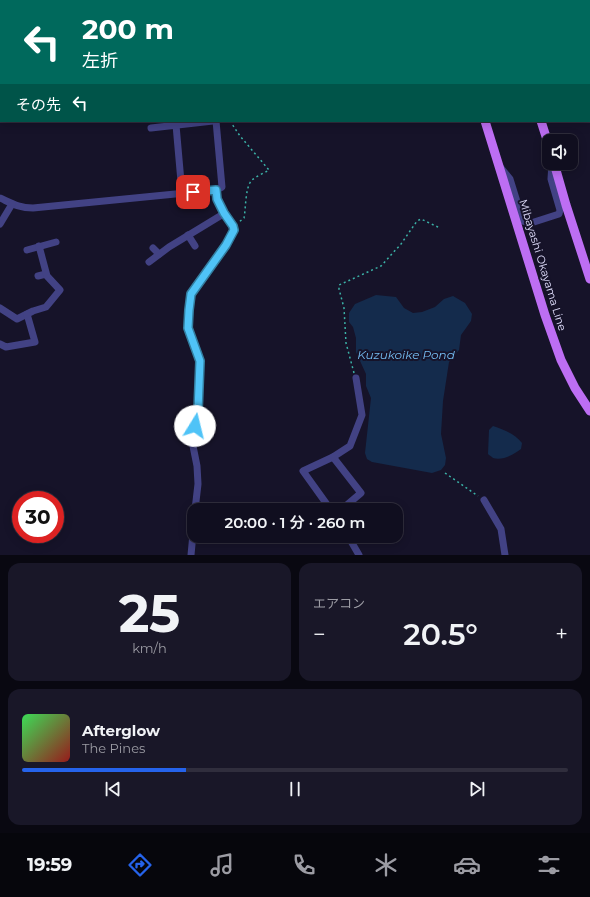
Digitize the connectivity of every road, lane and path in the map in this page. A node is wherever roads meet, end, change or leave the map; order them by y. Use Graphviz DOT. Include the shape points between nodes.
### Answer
graph roads {
  1 [pos="204,122"];
  2 [pos="214,122"];
  3 [pos="231,122"];
  4 [pos="485,122"];
  5 [pos="541,122"];
  6 [pos="176,125"];
  7 [pos="151,128"];
  8 [pos="545,134"];
  9 [pos="500,167"];
  10 [pos="552,170"];
  11 [pos="555,170"];
  12 [pos="216,190"];
  13 [pos="182,193"];
  14 [pos="0,198"];
  15 [pos="12,204"];
  16 [pos="224,213"];
  17 [pos="0,224"];
  18 [pos="233,226"];
  19 [pos="440,228"];
  20 [pos="188,235"];
  21 [pos="56,242"];
  22 [pos="39,246"];
  23 [pos="195,246"];
  24 [pos="154,248"];
  25 [pos="27,250"];
  26 [pos="158,254"];
  27 [pos="149,262"];
  28 [pos="46,274"];
  29 [pos="38,276"];
  30 [pos="590,279"];
  31 [pos="0,308"];
  32 [pos="27,314"];
  33 [pos="0,344"];
  34 [pos="356,378"];
  35 [pos="590,410"];
  36 [pos="333,457"];
  37 [pos="445,473"];
  38 [pos="484,500"];
  39 [pos="196,503"];
  40 [pos="326,503"];
  41 [pos="349,503"];
  42 [pos="192,543"];
  43 [pos="352,543"];
  44 [pos="191,555"];
  45 [pos="359,555"];
  46 [pos="505,555"];
  1 -- 6 [label="street"];
  2 -- 12 [label="street" via="222,186"];
  3 -- 18 [label="path" via="269,170 252,181 247,192 244,218"];
  4 -- 9 [label="main road, Mibayashi Okayama Line"];
  5 -- 8 [label="main road"];
  6 -- 7 [label="street"];
  6 -- 13 [label="street"];
  9 -- 10 [label="street" via="510,179 523,220 531,223 559,214 551,179"];
  9 -- 35 [label="main road, Mibayashi Okayama Line" via="561,360"];
  11 -- 30 [label="main road"];
  12 -- 13 [label="street"];
  12 -- 16 [label="street" via="217,199"];
  13 -- 15 [label="street" via="33,208"];
  14 -- 15 [label="street"];
  15 -- 17 [label="street"];
  16 -- 18 [label="street"];
  16 -- 20 [label="street"];
  18 -- 39 [label="street" via="234,230 226,245 191,294 188,328 200,361 198,411 192,441 198,466"];
  19 -- 34 [label="path" via="421,219 417,221 381,266 339,285 344,308 346,343"];
  20 -- 23 [label="street"];
  20 -- 26 [label="street"];
  21 -- 22 [label="street"];
  22 -- 25 [label="street"];
  22 -- 28 [label="street"];
  24 -- 26 [label="street"];
  26 -- 27 [label="street"];
  28 -- 29 [label="street"];
  28 -- 32 [label="street" via="60,290 46,307"];
  31 -- 32 [label="street" via="16,319"];
  32 -- 33 [label="street" via="35,342 6,348"];
  34 -- 36 [label="street" via="362,415 350,446"];
  36 -- 40 [label="street" via="303,471"];
  36 -- 41 [label="street" via="361,493"];
  37 -- 38 [label="path"];
  38 -- 46 [label="street" via="501,529"];
  42 -- 44 [label="street"];
  43 -- 45 [label="street"];
}
